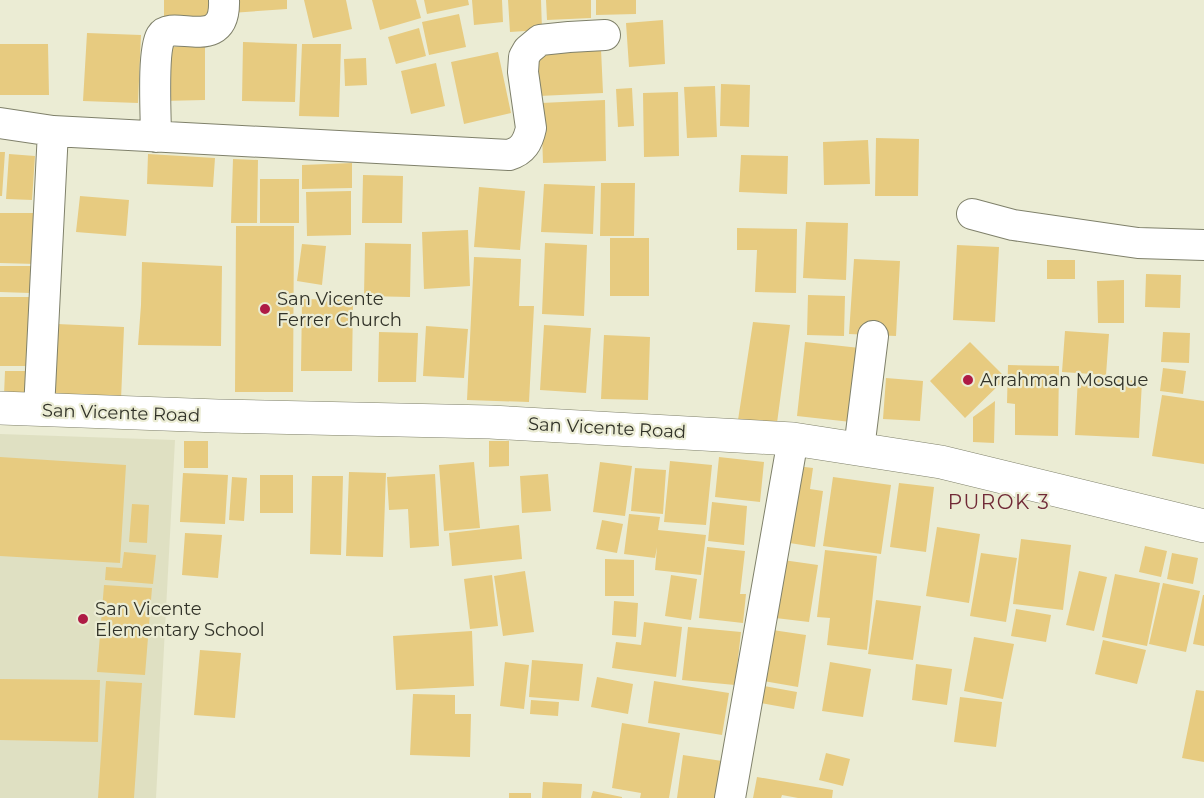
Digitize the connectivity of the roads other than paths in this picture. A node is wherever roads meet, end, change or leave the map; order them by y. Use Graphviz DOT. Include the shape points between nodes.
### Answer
graph roads {
  1 [pos="224,0"];
  2 [pos="605,35"];
  3 [pos="0,123"];
  4 [pos="53,131"];
  5 [pos="156,137"];
  6 [pos="972,214"];
  7 [pos="1204,245"];
  8 [pos="873,336"];
  9 [pos="0,408"];
  10 [pos="39,410"];
  11 [pos="793,439"];
  12 [pos="859,449"];
  13 [pos="1204,526"];
  14 [pos="730,798"];
  1 -- 5 [label="street" via="223,17 212,29 201,33 168,31 161,36 156,53"];
  2 -- 5 [label="street" via="540,40 528,50 524,72 530,136 522,149 509,156"];
  3 -- 4 [label="street"];
  4 -- 5 [label="street"];
  4 -- 10 [label="street"];
  6 -- 7 [label="street" via="1013,225 1138,243"];
  8 -- 12 [label="street"];
  9 -- 10 [label="street, San Vicente Road"];
  10 -- 11 [label="street, San Vicente Road" via="490,422"];
  11 -- 12 [label="street, San Vicente Road"];
  11 -- 14 [label="street"];
  12 -- 13 [label="street, San Vicente Road" via="941,462"];
}
